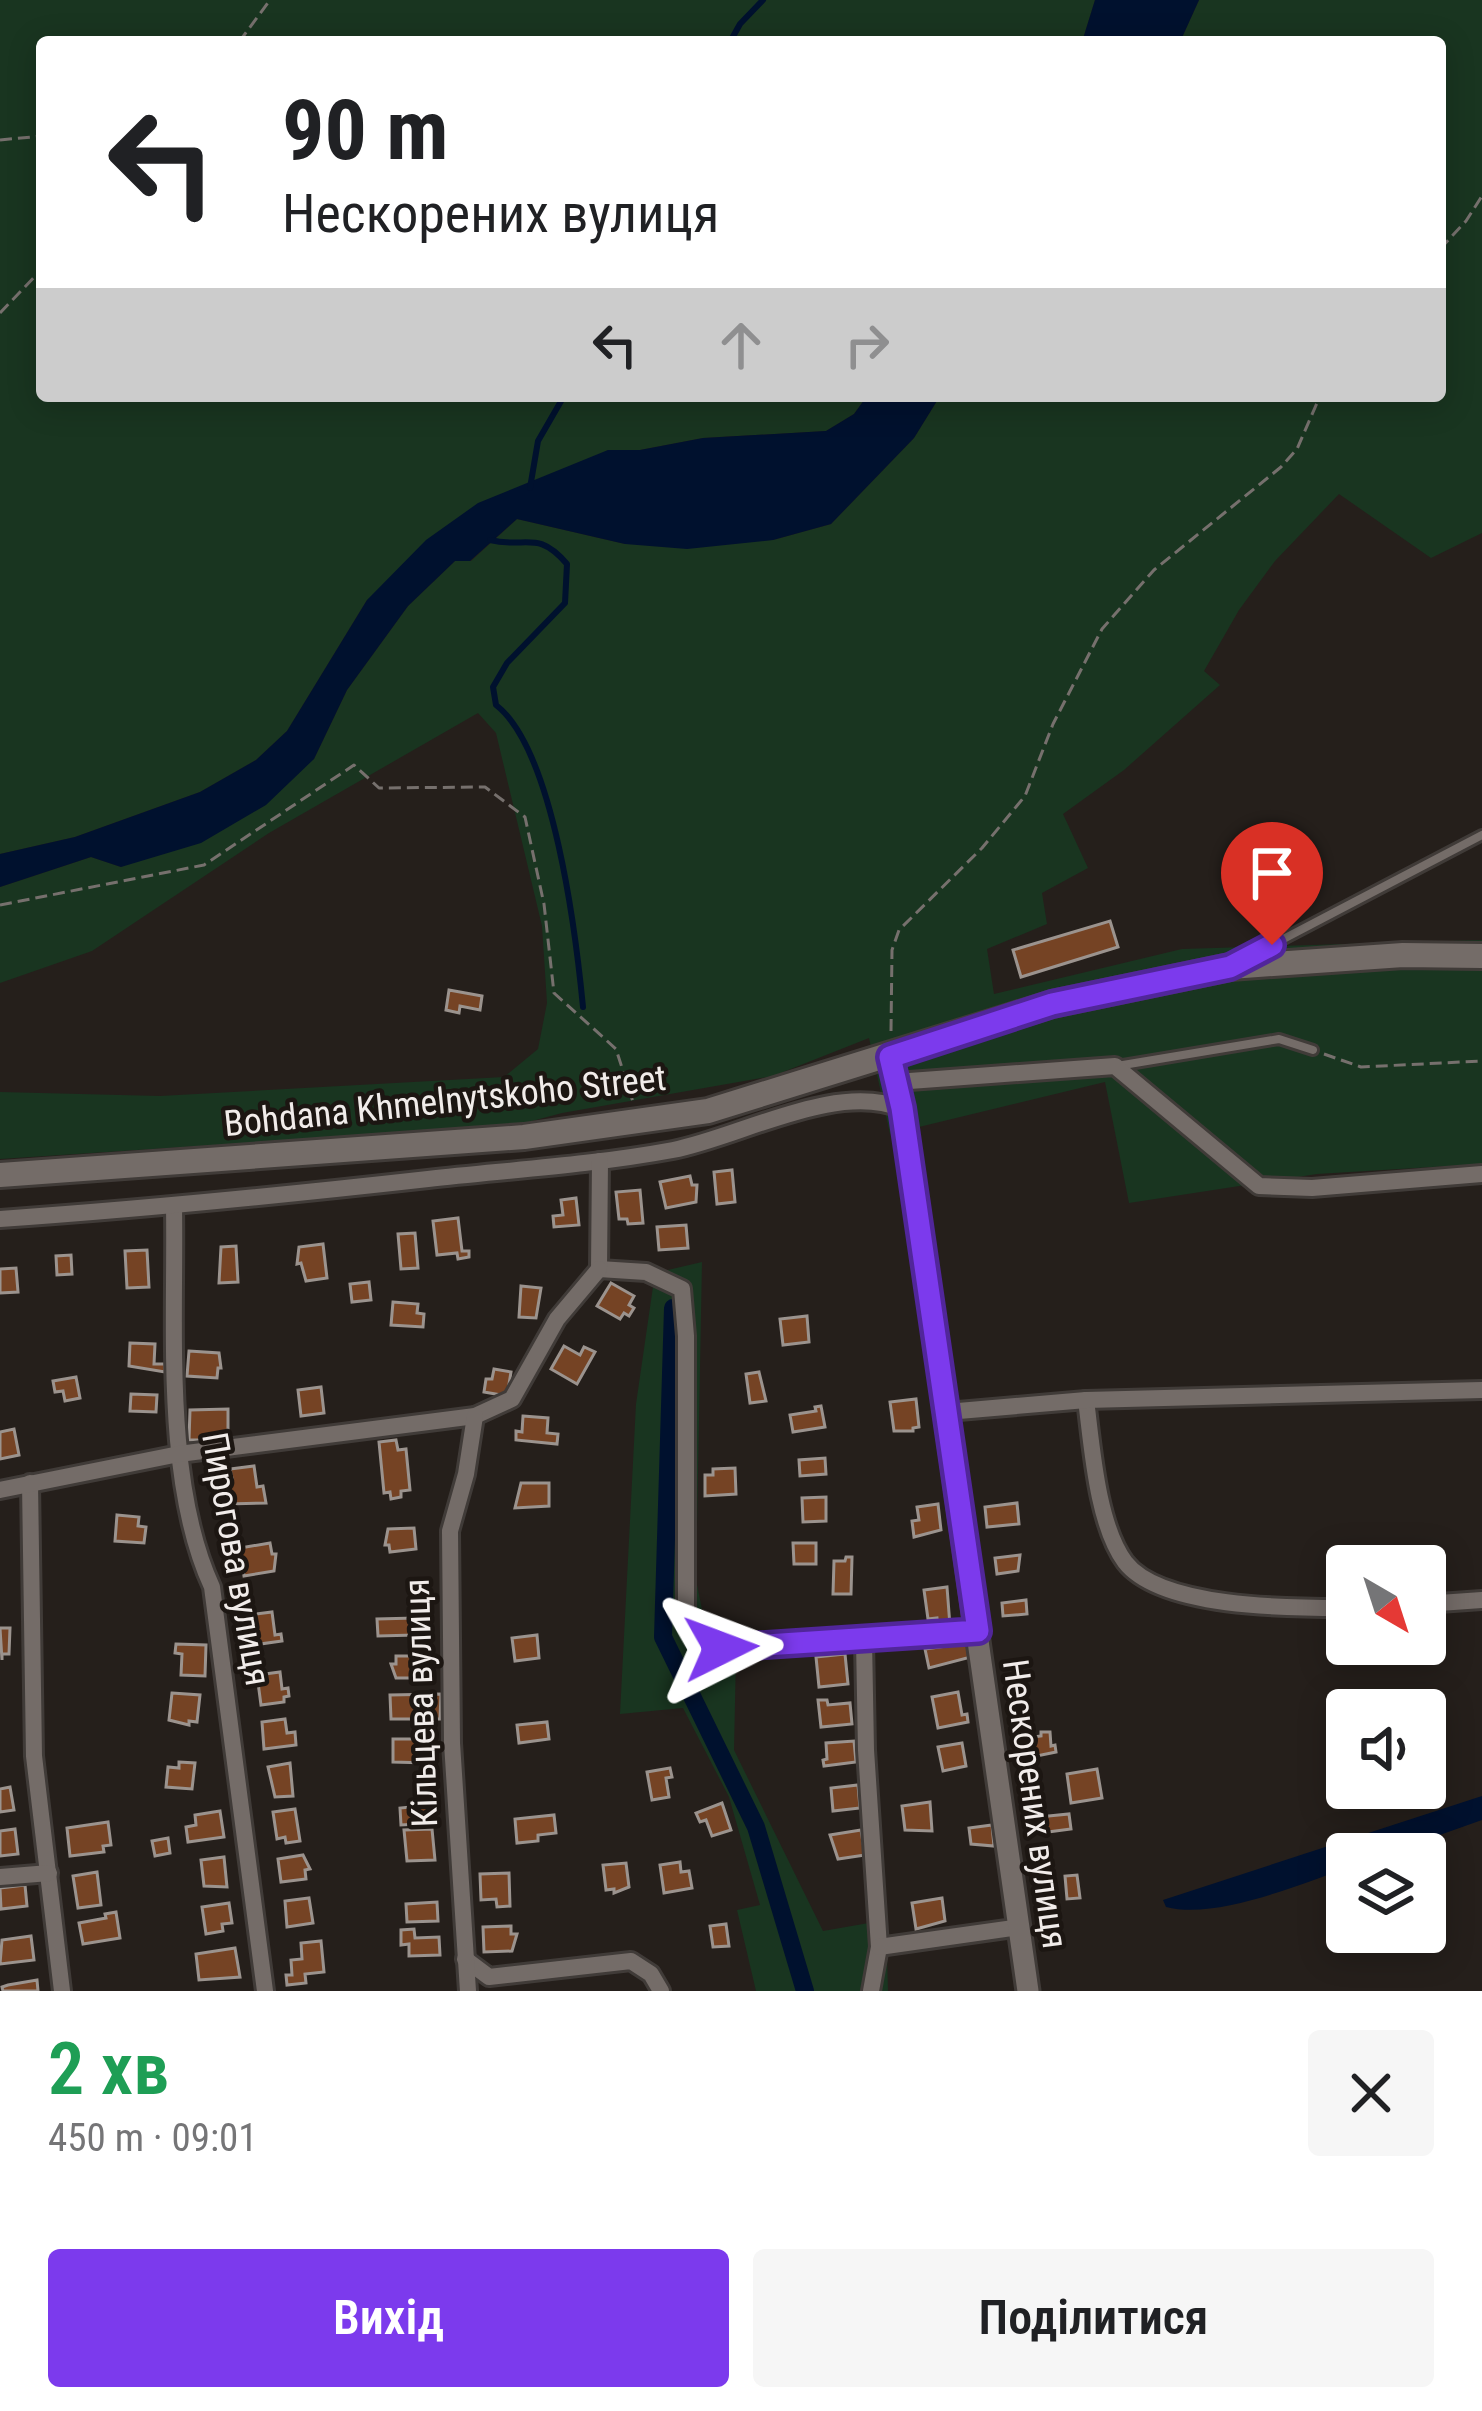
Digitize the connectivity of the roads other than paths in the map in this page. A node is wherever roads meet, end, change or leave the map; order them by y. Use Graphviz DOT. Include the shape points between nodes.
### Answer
graph roads {
  1 [pos="1482,835"];
  2 [pos="1482,956"];
  3 [pos="1230,967"];
  4 [pos="1313,1050"];
  5 [pos="1115,1066"];
  6 [pos="892,1070"];
  7 [pos="902,1108"];
  8 [pos="600,1161"];
  9 [pos="1482,1174"];
  10 [pos="0,1175"];
  11 [pos="173,1207"];
  12 [pos="0,1219"];
  13 [pos="599,1269"];
  14 [pos="1482,1390"];
  15 [pos="1086,1400"];
  16 [pos="947,1412"];
  17 [pos="475,1416"];
  18 [pos="179,1454"];
  19 [pos="30,1483"];
  20 [pos="0,1490"];
  21 [pos="1482,1600"];
  22 [pos="1446,1603"];
  23 [pos="1326,1608"];
  24 [pos="978,1631"];
  25 [pos="863,1640"];
  26 [pos="49,1873"];
  27 [pos="0,1877"];
  28 [pos="1019,1927"];
  29 [pos="879,1947"];
  30 [pos="465,1959"];
  31 [pos="62,1991"];
  32 [pos="265,1991"];
  33 [pos="468,1991"];
  34 [pos="661,1991"];
  35 [pos="871,1991"];
  36 [pos="1028,1991"];
  1 -- 3 [label="lane"];
  2 -- 3 [label="main road, Bohdana Khmelnytskoho Street"];
  3 -- 6 [label="main road, Bohdana Khmelnytskoho Street" via="1052,1004"];
  4 -- 5 [label="lane" via="1279,1040"];
  5 -- 6 [label="street"];
  5 -- 9 [label="street" via="1259,1186"];
  6 -- 7 [label="street, Нескорених вулиця"];
  6 -- 10 [label="main road, Bohdana Khmelnytskoho Street" via="708,1111 524,1137"];
  7 -- 8 [label="street" via="867,1099 698,1145"];
  7 -- 16 [label="street, Нескорених вулиця"];
  8 -- 11 [label="street"];
  8 -- 13 [label="street"];
  11 -- 12 [label="street"];
  11 -- 18 [label="street, Пирогова вулиця"];
  13 -- 17 [label="street" via="557,1318 512,1399"];
  13 -- 25 [label="street" via="646,1273 682,1289 686,1610 704,1643"];
  14 -- 15 [label="street"];
  15 -- 16 [label="street"];
  15 -- 23 [label="street" via="1096,1475 1126,1563 1157,1585 1253,1607"];
  16 -- 24 [label="street, Нескорених вулиця"];
  17 -- 18 [label="street"];
  17 -- 30 [label="street, Кільцева вулиця" via="450,1531"];
  18 -- 19 [label="street"];
  18 -- 32 [label="street, Пирогова вулиця" via="196,1554 212,1587"];
  19 -- 20 [label="street"];
  19 -- 26 [label="street" via="34,1756"];
  21 -- 22 [label="street"];
  24 -- 25 [label="street"];
  24 -- 28 [label="street, Нескорених вулиця"];
  25 -- 29 [label="street"];
  26 -- 27 [label="street"];
  26 -- 31 [label="street"];
  28 -- 29 [label="street"];
  28 -- 36 [label="street, Нескорених вулиця"];
  29 -- 35 [label="street"];
  30 -- 33 [label="street, Кільцева вулиця"];
  30 -- 34 [label="street" via="489,1977 632,1961"];
}
